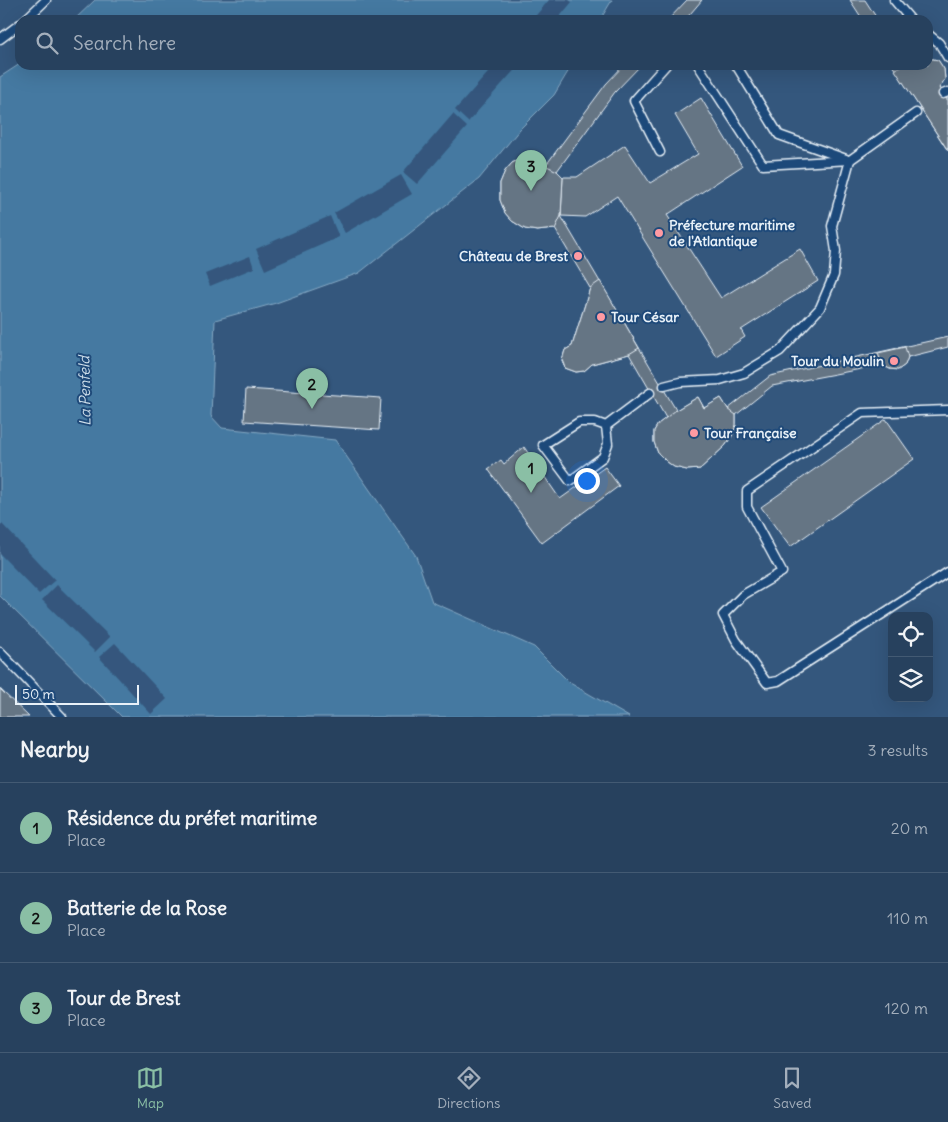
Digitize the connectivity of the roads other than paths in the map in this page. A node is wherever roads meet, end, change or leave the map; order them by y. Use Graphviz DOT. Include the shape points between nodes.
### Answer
graph roads {
  1 [pos="46,0"];
  2 [pos="894,0"];
  3 [pos="30,15"];
  4 [pos="907,15"];
  5 [pos="15,28"];
  6 [pos="933,38"];
  7 [pos="0,39"];
  8 [pos="948,58"];
  9 [pos="662,70"];
  10 [pos="701,70"];
  11 [pos="739,70"];
  12 [pos="916,113"];
  13 [pos="660,152"];
  14 [pos="850,160"];
  15 [pos="664,386"];
  16 [pos="650,393"];
  17 [pos="948,410"];
  18 [pos="606,426"];
  19 [pos="948,572"];
  20 [pos="0,652"];
  21 [pos="62,717"];
  1 -- 3 [label="lane"];
  2 -- 4 [label="lane"];
  5 -- 7 [label="lane"];
  6 -- 8 [label="lane"];
  9 -- 13 [label="lane" via="634,101"];
  10 -- 14 [label="lane" via="763,165"];
  11 -- 14 [label="lane" via="779,135"];
  12 -- 14 [label="lane"];
  14 -- 15 [label="lane" via="832,226 836,251 834,275 820,308 780,351 744,374"];
  16 -- 18 [label="lane"];
  17 -- 19 [label="lane" via="862,414 747,490 747,507 782,572 743,595 724,615 736,640 767,683 778,681"];
  18 -- 18 [label="lane" via="608,444 603,458 570,481 543,445 579,422"];
  20 -- 21 [label="lane"];
}
